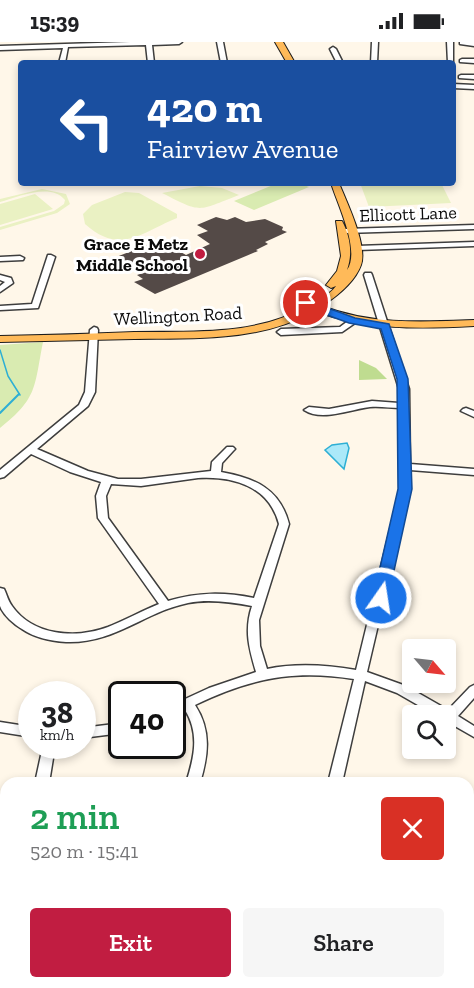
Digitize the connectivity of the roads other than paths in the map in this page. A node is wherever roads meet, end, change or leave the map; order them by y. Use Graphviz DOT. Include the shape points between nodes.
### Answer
graph roads {
  1 [pos="169,42"];
  2 [pos="179,42"];
  3 [pos="220,42"];
  4 [pos="279,42"];
  5 [pos="287,42"];
  6 [pos="375,42"];
  7 [pos="450,42"];
  8 [pos="462,43"];
  9 [pos="149,44"];
  10 [pos="474,44"];
  11 [pos="66,46"];
  12 [pos="0,48"];
  13 [pos="333,49"];
  14 [pos="63,60"];
  15 [pos="151,60"];
  16 [pos="223,60"];
  17 [pos="289,60"];
  18 [pos="296,60"];
  19 [pos="338,60"];
  20 [pos="374,60"];
  21 [pos="451,60"];
  22 [pos="462,61"];
  23 [pos="474,61"];
  24 [pos="461,77"];
  25 [pos="474,77"];
  26 [pos="456,86"];
  27 [pos="474,87"];
  28 [pos="327,186"];
  29 [pos="336,186"];
  30 [pos="474,227"];
  31 [pos="347,231"];
  32 [pos="474,244"];
  33 [pos="357,248"];
  34 [pos="51,257"];
  35 [pos="20,258"];
  36 [pos="0,259"];
  37 [pos="368,275"];
  38 [pos="0,277"];
  39 [pos="0,290"];
  40 [pos="336,293"];
  41 [pos="310,305"];
  42 [pos="0,308"];
  43 [pos="357,322"];
  44 [pos="474,323"];
  45 [pos="385,326"];
  46 [pos="281,332"];
  47 [pos="93,333"];
  48 [pos="0,334"];
  49 [pos="0,339"];
  50 [pos="405,406"];
  51 [pos="309,410"];
  52 [pos="231,449"];
  53 [pos="31,450"];
  54 [pos="405,467"];
  55 [pos="474,472"];
  56 [pos="216,474"];
  57 [pos="0,475"];
  58 [pos="107,481"];
  59 [pos="0,592"];
  60 [pos="257,603"];
  61 [pos="166,606"];
  62 [pos="262,673"];
  63 [pos="362,676"];
  64 [pos="474,690"];
  65 [pos="187,704"];
  66 [pos="428,705"];
  67 [pos="456,709"];
  68 [pos="456,721"];
  69 [pos="0,727"];
  70 [pos="18,730"];
  71 [pos="474,732"];
  72 [pos="47,759"];
  73 [pos="43,777"];
  74 [pos="195,777"];
  75 [pos="337,777"];
  1 -- 2 [label="street"];
  1 -- 9 [label="street"];
  3 -- 16 [label="street"];
  4 -- 17 [label="main road"];
  5 -- 18 [label="main road"];
  6 -- 20 [label="street"];
  7 -- 21 [label="street"];
  8 -- 10 [label="street"];
  9 -- 11 [label="street"];
  9 -- 15 [label="street"];
  11 -- 12 [label="street"];
  11 -- 14 [label="street"];
  13 -- 19 [label="street"];
  22 -- 23 [label="street"];
  24 -- 25 [label="street"];
  26 -- 27 [label="street"];
  28 -- 31 [label="main road, Wellington Road"];
  29 -- 31 [label="main road, Wellington Road"];
  30 -- 31 [label="street, Ellicott Lane"];
  31 -- 33 [label="main road, Wellington Road"];
  31 -- 41 [label="main road, Wellington Road" via="343,271"];
  32 -- 33 [label="street"];
  33 -- 40 [label="main road, Wellington Road" via="352,274"];
  34 -- 42 [label="street" via="35,306"];
  35 -- 36 [label="street"];
  37 -- 45 [label="street"];
  38 -- 39 [label="street" via="9,283"];
  40 -- 41 [label="main road, Wellington Road"];
  40 -- 43 [label="main road" via="336,308"];
  41 -- 43 [label="main road"];
  41 -- 47 [label="main road, Wellington Road" via="284,321 243,331"];
  43 -- 45 [label="main road"];
  43 -- 46 [label="street" via="342,329"];
  44 -- 45 [label="main road"];
  45 -- 50 [label="street" via="403,379"];
  47 -- 48 [label="main road, Wellington Road"];
  47 -- 49 [label="main road, Wellington Road"];
  47 -- 53 [label="street" via="86,403"];
  50 -- 51 [label="street" via="372,404 328,412"];
  50 -- 54 [label="street"];
  52 -- 56 [label="street" via="217,462"];
  53 -- 57 [label="street"];
  53 -- 58 [label="street"];
  54 -- 55 [label="street"];
  54 -- 63 [label="street" via="403,506"];
  56 -- 58 [label="street" via="139,484"];
  56 -- 60 [label="street" via="258,487 281,511 283,532"];
  58 -- 61 [label="street" via="102,496 103,518"];
  59 -- 61 [label="street" via="6,608 23,624 37,632 61,637 107,633"];
  60 -- 61 [label="street" via="205,598"];
  60 -- 62 [label="street" via="252,633"];
  62 -- 63 [label="street" via="304,669"];
  62 -- 65 [label="street"];
  63 -- 66 [label="street" via="398,688"];
  63 -- 75 [label="street"];
  64 -- 67 [label="street"];
  65 -- 74 [label="street" via="197,718 202,737"];
  68 -- 71 [label="street"];
  69 -- 70 [label="street"];
  72 -- 73 [label="street"];
}
